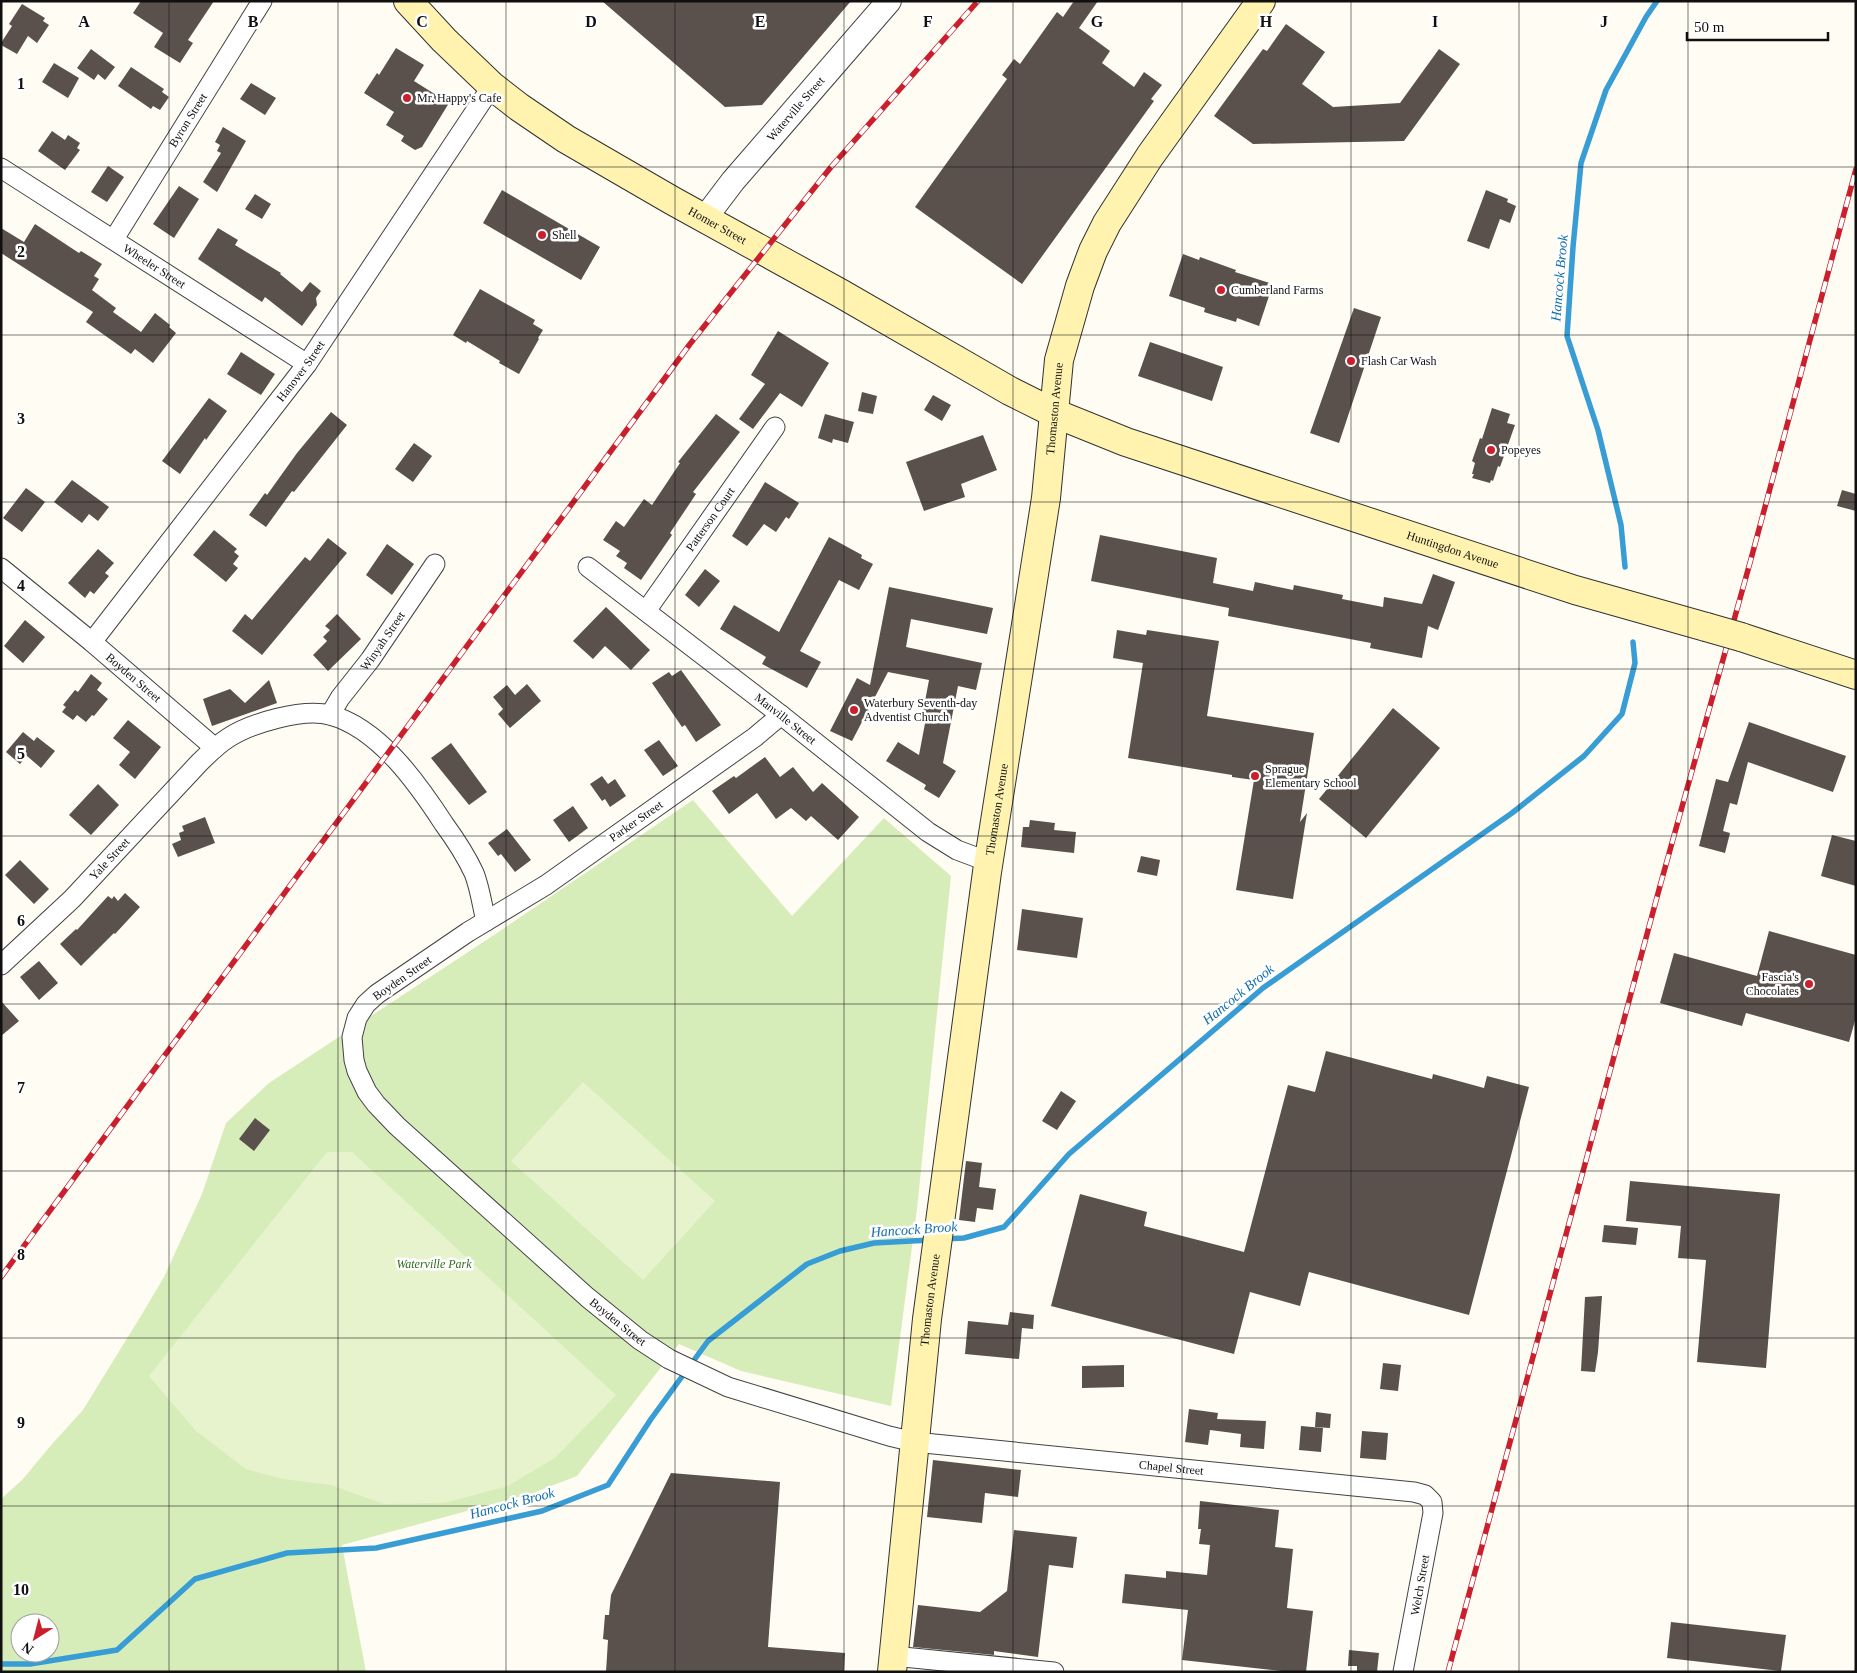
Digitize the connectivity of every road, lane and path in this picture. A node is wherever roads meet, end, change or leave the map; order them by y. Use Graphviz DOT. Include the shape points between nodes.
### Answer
graph roads {
  1 [pos="262,1"];
  2 [pos="408,1"];
  3 [pos="889,1"];
  4 [pos="1260,1"];
  5 [pos="492,86"];
  6 [pos="1,168"];
  7 [pos="705,218"];
  8 [pos="114,239"];
  9 [pos="307,364"];
  10 [pos="1054,413"];
  11 [pos="775,426"];
  12 [pos="434,564"];
  13 [pos="588,566"];
  14 [pos="1,568"];
  15 [pos="646,611"];
  16 [pos="92,642"];
  17 [pos="1856,675"];
  18 [pos="330,715"];
  19 [pos="781,715"];
  20 [pos="215,748"];
  21 [pos="989,862"];
  22 [pos="486,921"];
  23 [pos="1,965"];
  24 [pos="914,1442"];
  25 [pos="1429,1498"];
  26 [pos="892,1664"];
  27 [pos="1054,1672"];
  28 [pos="1403,1672"];
  1 -- 8 [label="street, Byron Street"];
  2 -- 5 [label="main road, Homer Street"];
  3 -- 7 [label="street, Waterville Street" via="733,181"];
  4 -- 10 [label="main road, Thomaston Avenue" via="1123,195 1104,229 1087,266 1069,322 1059,360"];
  5 -- 7 [label="main road, Homer Street" via="566,139"];
  5 -- 9 [label="street, Hanover Street"];
  6 -- 8 [label="street, Wheeler Street"];
  7 -- 10 [label="main road, Homer Street"];
  8 -- 9 [label="street, Wheeler Street"];
  9 -- 16 [label="street, Hanover Street"];
  10 -- 17 [label="main road, Huntingdon Avenue, bridge" via="1126,442 1574,590 1741,637"];
  10 -- 21 [label="main road, Thomaston Avenue" via="1046,498"];
  11 -- 15 [label="street, Patterson Court"];
  12 -- 18 [label="street, Winyah Street"];
  13 -- 15 [label="street, Manville Street"];
  14 -- 16 [label="street, Boyden Street"];
  15 -- 19 [label="street, Manville Street"];
  16 -- 20 [label="street, Boyden Street"];
  18 -- 20 [label="street" via="310,713 285,717 239,732"];
  18 -- 22 [label="street" via="374,740 424,795 474,873"];
  19 -- 21 [label="street, Manville Street" via="928,832 957,850"];
  19 -- 22 [label="street, Parker Street" via="755,737 546,885"];
  20 -- 23 [label="street, Yale Street" via="72,899"];
  21 -- 24 [label="main road, Thomaston Avenue" via="921,1368"];
  22 -- 24 [label="street, Boyden Street" via="384,989 366,1004 357,1018 352,1049 357,1071 376,1104 425,1153 609,1316 669,1359 744,1392"];
  24 -- 25 [label="street, Chapel Street" via="1414,1492"];
  24 -- 26 [label="main road, Thomaston Avenue"];
  25 -- 28 [label="street, Welch Street" via="1433,1513"];
  26 -- 27 [label="street"];
}
